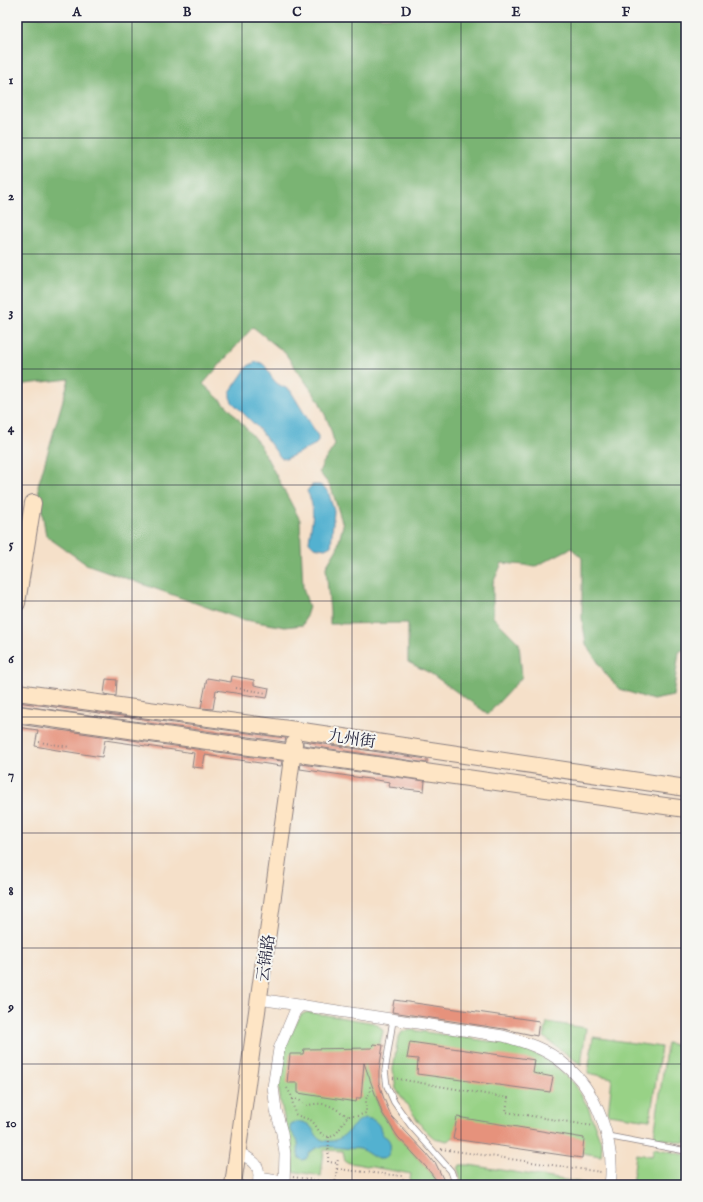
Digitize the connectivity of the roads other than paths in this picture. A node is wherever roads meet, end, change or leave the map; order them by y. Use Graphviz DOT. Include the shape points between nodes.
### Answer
graph roads {
  1 [pos="32,503"];
  2 [pos="17,603"];
  3 [pos="17,692"];
  4 [pos="17,714"];
  5 [pos="296,730"];
  6 [pos="293,753"];
  7 [pos="686,788"];
  8 [pos="686,809"];
  9 [pos="259,999"];
  10 [pos="286,1003"];
  11 [pos="301,1006"];
  12 [pos="393,1020"];
  13 [pos="290,1021"];
  14 [pos="606,1132"];
  15 [pos="686,1151"];
  16 [pos="238,1152"];
  17 [pos="284,1181"];
  18 [pos="258,1182"];
  19 [pos="233,1185"];
  20 [pos="456,1185"];
  21 [pos="610,1185"];
  1 -- 2 [label="main road"];
  3 -- 5 [label="main road, 九州街"];
  4 -- 6 [label="main road, 九州街"];
  5 -- 6 [label="main road, 云锦路"];
  5 -- 7 [label="main road, 九州街"];
  6 -- 8 [label="main road, 九州街"];
  6 -- 9 [label="main road, 云锦路"];
  9 -- 10 [label="street"];
  9 -- 16 [label="main road, 云锦路"];
  10 -- 11 [label="street"];
  10 -- 13 [label="street"];
  11 -- 12 [label="street"];
  11 -- 13 [label="street"];
  12 -- 14 [label="street" via="503,1036 543,1050 564,1063 581,1079 594,1101"];
  12 -- 20 [label="lane" via="388,1049 387,1086 394,1102 411,1126 451,1171"];
  13 -- 17 [label="street" via="279,1049 273,1086 285,1154"];
  14 -- 15 [label="lane"];
  14 -- 21 [label="street" via="611,1156"];
  16 -- 18 [label="street" via="254,1161 259,1169"];
  16 -- 19 [label="main road, 云锦路"];
  17 -- 18 [label="street"];
}
